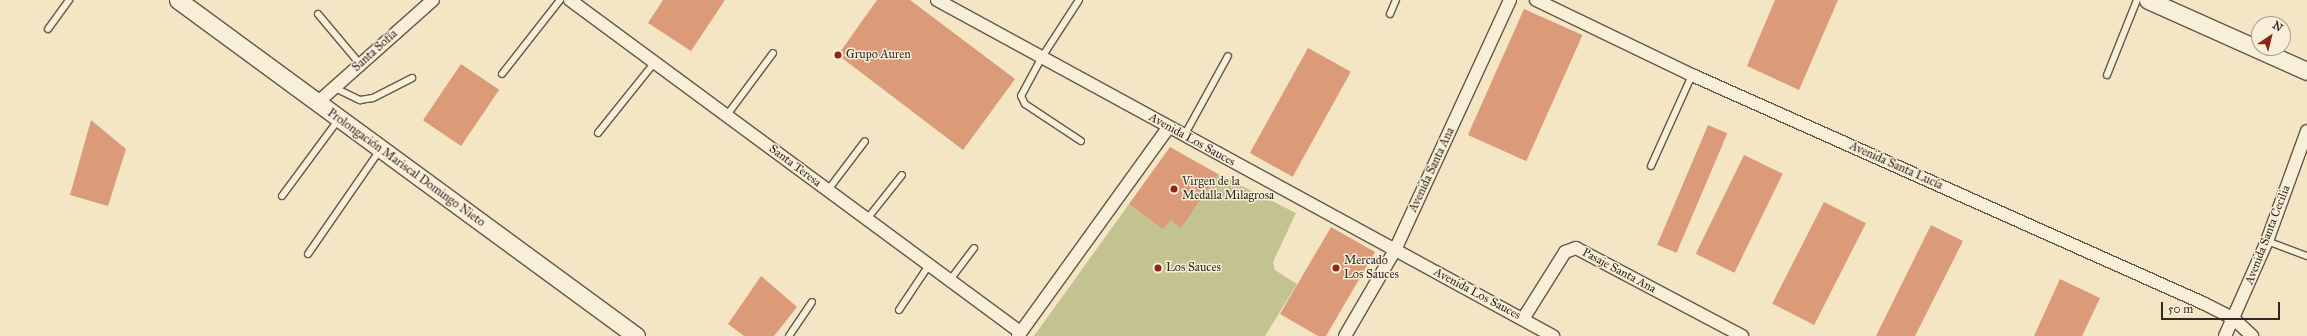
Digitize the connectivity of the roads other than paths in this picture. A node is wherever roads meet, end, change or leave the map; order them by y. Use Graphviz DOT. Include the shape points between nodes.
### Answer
graph roads {
  1 [pos="69,0"];
  2 [pos="178,0"];
  3 [pos="433,0"];
  4 [pos="560,0"];
  5 [pos="570,0"];
  6 [pos="937,0"];
  7 [pos="1079,0"];
  8 [pos="1396,0"];
  9 [pos="1510,0"];
  10 [pos="1536,0"];
  11 [pos="2137,0"];
  12 [pos="2148,0"];
  13 [pos="194,6"];
  14 [pos="318,14"];
  15 [pos="1390,14"];
  16 [pos="48,29"];
  17 [pos="774,53"];
  18 [pos="1228,56"];
  19 [pos="1042,57"];
  20 [pos="654,63"];
  21 [pos="360,64"];
  22 [pos="2307,71"];
  23 [pos="502,74"];
  24 [pos="1692,75"];
  25 [pos="2107,75"];
  26 [pos="412,78"];
  27 [pos="334,88"];
  28 [pos="317,103"];
  29 [pos="727,115"];
  30 [pos="339,119"];
  31 [pos="1168,128"];
  32 [pos="2307,131"];
  33 [pos="598,133"];
  34 [pos="1184,136"];
  35 [pos="865,141"];
  36 [pos="1081,141"];
  37 [pos="380,150"];
  38 [pos="1651,166"];
  39 [pos="902,175"];
  40 [pos="828,190"];
  41 [pos="282,196"];
  42 [pos="868,219"];
  43 [pos="2267,241"];
  44 [pos="974,248"];
  45 [pos="1395,250"];
  46 [pos="308,254"];
  47 [pos="2307,256"];
  48 [pos="929,265"];
  49 [pos="950,280"];
  50 [pos="812,302"];
  51 [pos="899,310"];
  52 [pos="1523,319"];
  53 [pos="2234,320"];
  54 [pos="1019,334"];
  55 [pos="636,336"];
  56 [pos="790,336"];
  57 [pos="1345,336"];
  58 [pos="1553,336"];
  59 [pos="1742,336"];
  60 [pos="2225,336"];
  61 [pos="2252,336"];
  1 -- 16 [label="lane"];
  2 -- 13 [label="street, Prolongación Mariscal Domingo Nieto"];
  3 -- 21 [label="street, Santa Sofía"];
  4 -- 23 [label="lane"];
  5 -- 20 [label="street, Santa Teresa"];
  6 -- 19 [label="street, Avenida Los Sauces"];
  7 -- 19 [label="lane"];
  8 -- 15 [label="lane"];
  9 -- 45 [label="street, Avenida Santa Ana"];
  10 -- 24 [label="street, Avenida Santa Lucía"];
  11 -- 25 [label="lane"];
  12 -- 22 [label="street"];
  13 -- 28 [label="street, Prolongación Mariscal Domingo Nieto"];
  14 -- 21 [label="lane"];
  17 -- 29 [label="lane"];
  18 -- 34 [label="lane"];
  19 -- 31 [label="street, Avenida Los Sauces"];
  19 -- 36 [label="lane" via="1021,96 1025,104"];
  20 -- 29 [label="street, Santa Teresa"];
  20 -- 33 [label="lane"];
  21 -- 27 [label="street, Santa Sofía"];
  24 -- 38 [label="lane"];
  24 -- 53 [label="street, Avenida Santa Lucía" via="2203,303"];
  26 -- 27 [label="lane" via="373,98 360,100"];
  27 -- 28 [label="street, Santa Sofía"];
  28 -- 30 [label="street, Prolongación Mariscal Domingo Nieto"];
  29 -- 40 [label="street, Santa Teresa"];
  30 -- 37 [label="street, Prolongación Mariscal Domingo Nieto"];
  30 -- 41 [label="lane"];
  31 -- 34 [label="street, Avenida Los Sauces"];
  31 -- 54 [label="street"];
  32 -- 43 [label="street, Avenida Santa Cecilia"];
  34 -- 45 [label="street, Avenida Los Sauces"];
  35 -- 40 [label="lane"];
  37 -- 46 [label="lane"];
  37 -- 55 [label="street, Prolongación Mariscal Domingo Nieto"];
  39 -- 42 [label="lane"];
  40 -- 42 [label="street, Santa Teresa"];
  42 -- 48 [label="street, Santa Teresa"];
  43 -- 47 [label="lane"];
  43 -- 53 [label="street, Avenida Santa Cecilia"];
  44 -- 49 [label="lane"];
  45 -- 52 [label="street, Avenida Los Sauces"];
  45 -- 57 [label="street, Avenida Santa Ana"];
  48 -- 49 [label="street, Santa Teresa"];
  48 -- 51 [label="lane"];
  49 -- 54 [label="street, Santa Teresa"];
  50 -- 56 [label="lane"];
  52 -- 58 [label="street, Avenida Los Sauces"];
  52 -- 59 [label="street, Pasaje Santa Ana" via="1565,252 1576,248"];
  53 -- 60 [label="street, Avenida Santa Cecilia"];
  53 -- 61 [label="street, Avenida Santa Lucía"];
}
